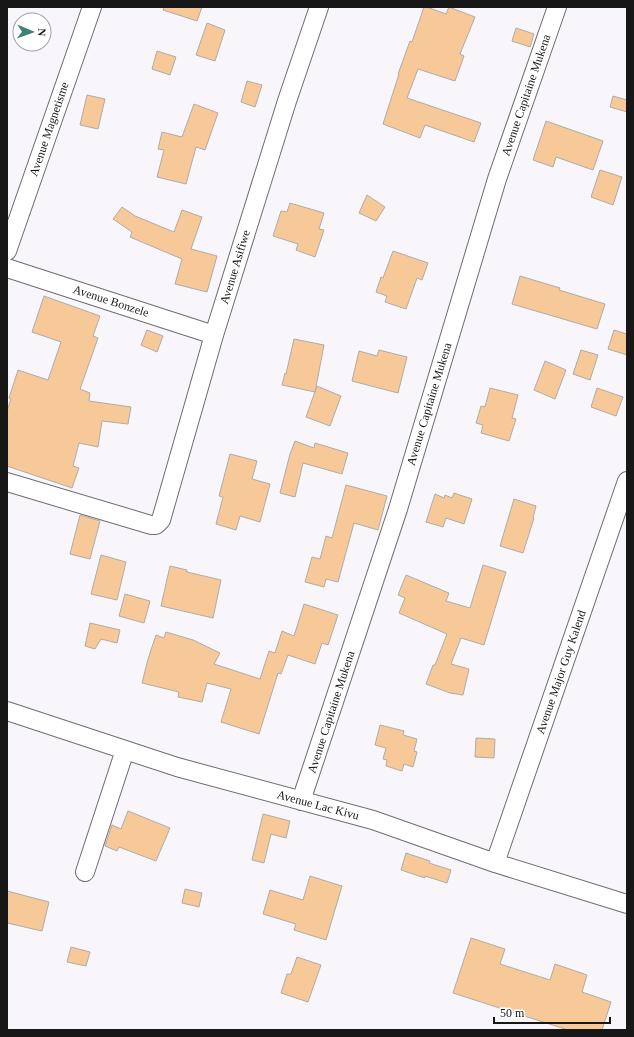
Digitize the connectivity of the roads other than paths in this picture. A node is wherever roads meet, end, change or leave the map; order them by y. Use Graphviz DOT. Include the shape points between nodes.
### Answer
graph roads {
  1 [pos="92,7"];
  2 [pos="319,7"];
  3 [pos="557,7"];
  4 [pos="7,251"];
  5 [pos="7,268"];
  6 [pos="214,335"];
  7 [pos="627,481"];
  8 [pos="7,482"];
  9 [pos="7,711"];
  10 [pos="125,750"];
  11 [pos="301,801"];
  12 [pos="495,863"];
  13 [pos="85,872"];
  14 [pos="627,904"];
  1 -- 4 [label="street, Avenue Magnetisme"];
  2 -- 6 [label="street, Avenue Asifiwe"];
  3 -- 11 [label="street, Avenue Capitaine Mukena" via="497,178 398,509"];
  5 -- 6 [label="street, Avenue Bonzele"];
  6 -- 8 [label="street, Avenue Asifiwe" via="158,524"];
  7 -- 12 [label="street, Avenue Major Guy Kalend"];
  9 -- 10 [label="street, Avenue Lac Kivu"];
  10 -- 11 [label="street, Avenue Lac Kivu"];
  10 -- 13 [label="street"];
  11 -- 12 [label="street, Avenue Lac Kivu" via="373,820"];
  12 -- 14 [label="street, Avenue Lac Kivu"];
}
